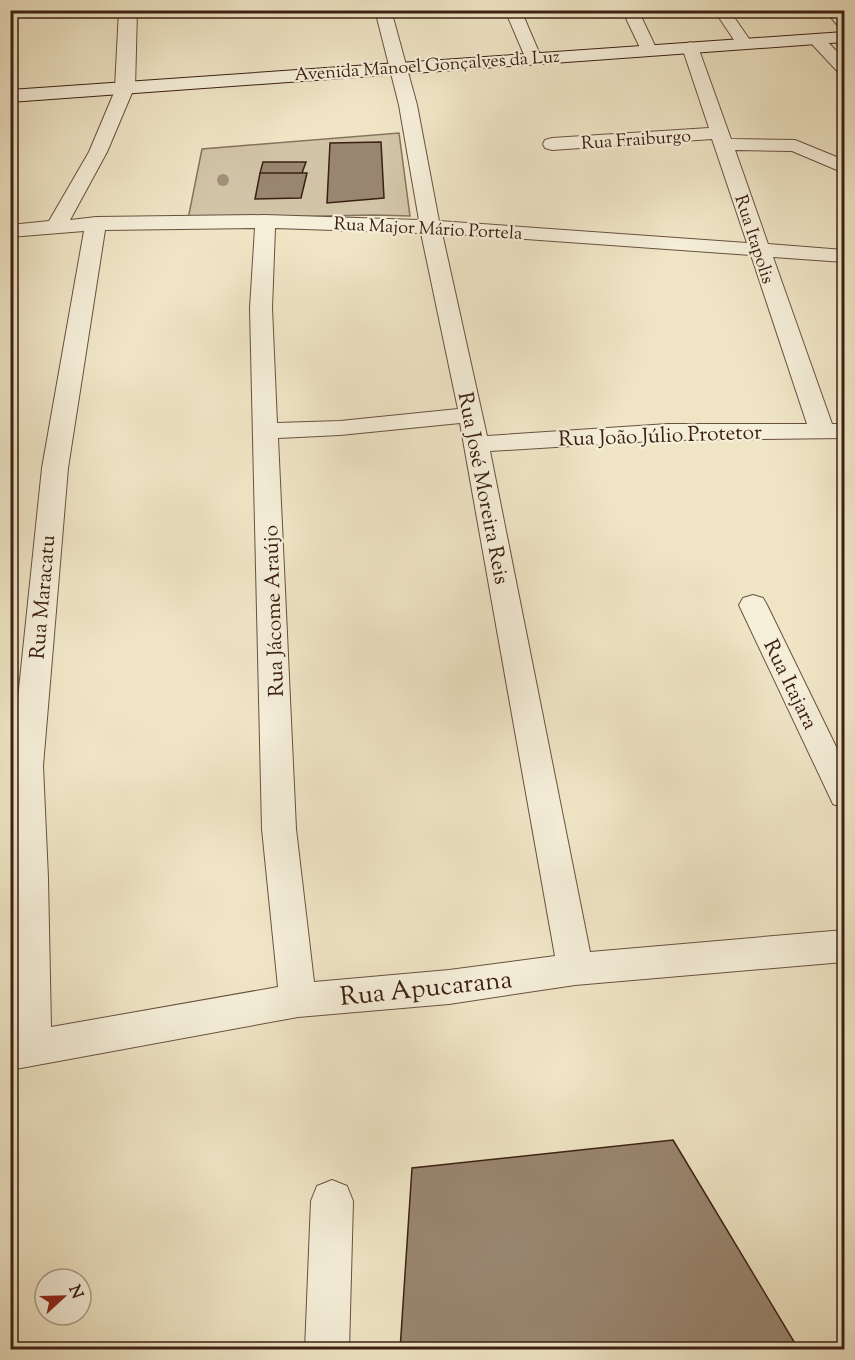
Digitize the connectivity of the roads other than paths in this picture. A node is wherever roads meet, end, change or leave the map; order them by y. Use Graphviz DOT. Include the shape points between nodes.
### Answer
graph roads {
  1 [pos="128,10"];
  2 [pos="384,10"];
  3 [pos="513,10"];
  4 [pos="630,10"];
  5 [pos="721,10"];
  6 [pos="832,10"];
  7 [pos="844,23"];
  8 [pos="844,37"];
  9 [pos="816,39"];
  10 [pos="744,43"];
  11 [pos="690,46"];
  12 [pos="649,50"];
  13 [pos="533,57"];
  14 [pos="844,68"];
  15 [pos="397,69"];
  16 [pos="125,87"];
  17 [pos="10,96"];
  18 [pos="722,138"];
  19 [pos="552,144"];
  20 [pos="844,167"];
  21 [pos="265,221"];
  22 [pos="96,223"];
  23 [pos="430,225"];
  24 [pos="57,226"];
  25 [pos="10,231"];
  26 [pos="758,250"];
  27 [pos="844,256"];
  28 [pos="471,415"];
  29 [pos="266,431"];
  30 [pos="833,431"];
  31 [pos="476,444"];
  32 [pos="753,605"];
  33 [pos="844,795"];
  34 [pos="844,946"];
  35 [pos="575,969"];
  36 [pos="298,1000"];
  37 [pos="21,1049"];
  38 [pos="332,1201"];
  39 [pos="327,1350"];
  1 -- 16 [label="main road"];
  2 -- 15 [label="street, Rua José Moreira Reis"];
  3 -- 13 [label="street"];
  4 -- 12 [label="street"];
  5 -- 10 [label="street"];
  6 -- 7 [label="street"];
  8 -- 9 [label="main road, Avenida Manoel Gonçalves da Luz"];
  9 -- 10 [label="main road, Avenida Manoel Gonçalves da Luz"];
  9 -- 14 [label="street"];
  10 -- 11 [label="main road, Avenida Manoel Gonçalves da Luz"];
  11 -- 12 [label="main road, Avenida Manoel Gonçalves da Luz"];
  11 -- 18 [label="street, Rua Itapolis"];
  12 -- 13 [label="main road, Avenida Manoel Gonçalves da Luz"];
  13 -- 15 [label="main road, Avenida Manoel Gonçalves da Luz"];
  15 -- 16 [label="main road, Avenida Manoel Gonçalves da Luz"];
  15 -- 23 [label="street, Rua José Moreira Reis" via="408,105"];
  16 -- 17 [label="main road, Avenida Manoel Gonçalves da Luz"];
  16 -- 24 [label="street" via="98,152"];
  18 -- 19 [label="street, Rua Fraiburgo"];
  18 -- 20 [label="street, Rua Fraiburgo" via="795,146"];
  18 -- 26 [label="street, Rua Itapolis"];
  21 -- 22 [label="street, Rua Major Mário Portela"];
  21 -- 23 [label="street, Rua Major Mário Portela"];
  21 -- 29 [label="street, Rua Jácome Araújo" via="261,308"];
  22 -- 24 [label="street, Rua Major Mário Portela"];
  22 -- 37 [label="street, Rua Maracatu" via="54,468 27,766 31,878"];
  23 -- 26 [label="street, Rua Major Mário Portela"];
  23 -- 28 [label="street, Rua José Moreira Reis"];
  24 -- 25 [label="street, Rua Major Mário Portela"];
  26 -- 27 [label="street, Rua Major Mário Portela"];
  26 -- 30 [label="street, Rua Itapolis"];
  28 -- 29 [label="street"];
  28 -- 31 [label="street, Rua José Moreira Reis"];
  29 -- 36 [label="street, Rua Jácome Araújo" via="279,829"];
  30 -- 31 [label="street, Rua João Júlio Protetor" via="668,432"];
  31 -- 35 [label="street, Rua José Moreira Reis"];
  32 -- 33 [label="street, Rua Itajara"];
  34 -- 35 [label="street, Rua Apucarana"];
  35 -- 36 [label="street, Rua Apucarana" via="449,987"];
  36 -- 37 [label="street, Rua Apucarana"];
  38 -- 39 [label="street"];
}
